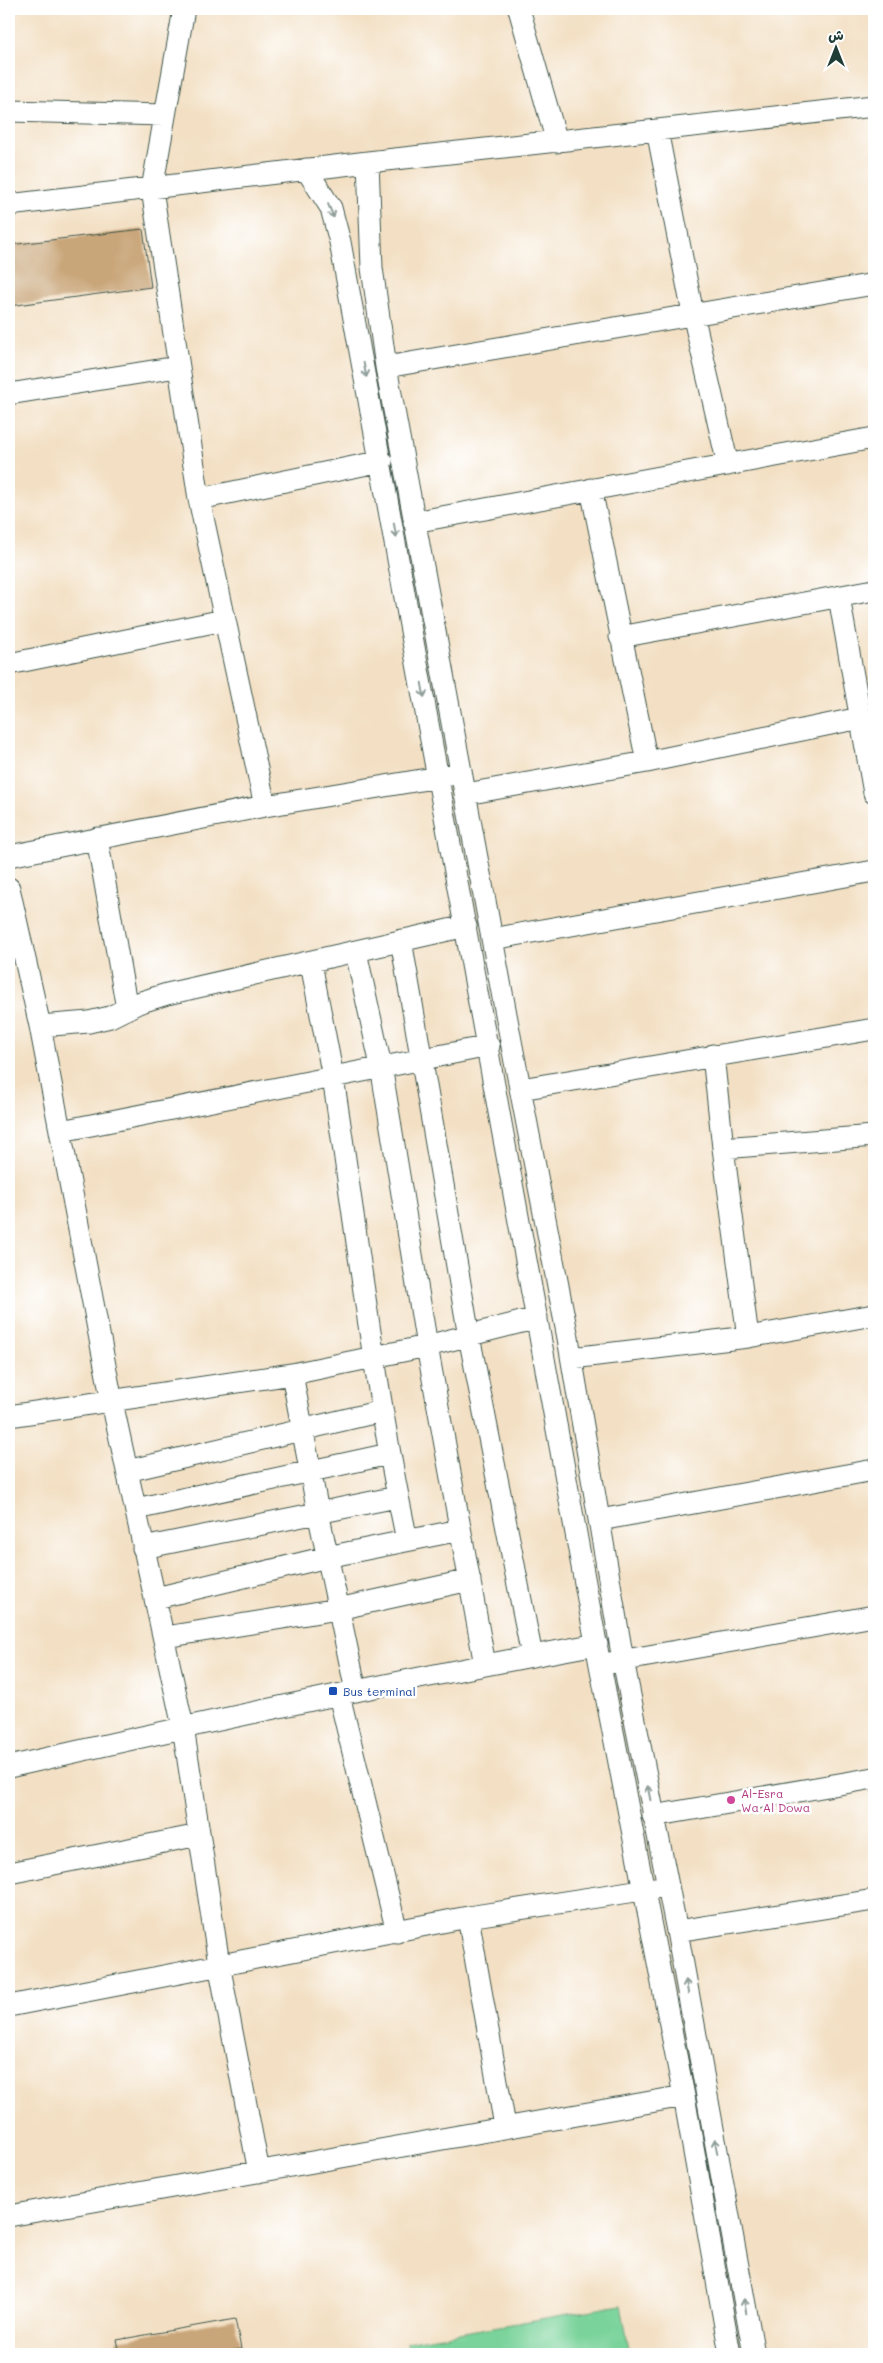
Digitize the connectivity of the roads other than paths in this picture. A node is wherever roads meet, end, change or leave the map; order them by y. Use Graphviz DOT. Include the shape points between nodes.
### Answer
graph roads {
  1 [pos="184,9"];
  2 [pos="519,9"];
  3 [pos="874,106"];
  4 [pos="9,111"];
  5 [pos="165,115"];
  6 [pos="657,130"];
  7 [pos="557,142"];
  8 [pos="368,162"];
  9 [pos="306,170"];
  10 [pos="152,189"];
  11 [pos="9,205"];
  12 [pos="874,284"];
  13 [pos="693,314"];
  14 [pos="177,366"];
  15 [pos="386,367"];
  16 [pos="9,394"];
  17 [pos="874,438"];
  18 [pos="382,460"];
  19 [pos="728,465"];
  20 [pos="591,489"];
  21 [pos="199,499"];
  22 [pos="414,522"];
  23 [pos="874,590"];
  24 [pos="839,598"];
  25 [pos="224,620"];
  26 [pos="620,637"];
  27 [pos="9,664"];
  28 [pos="860,718"];
  29 [pos="647,762"];
  30 [pos="462,773"];
  31 [pos="438,778"];
  32 [pos="874,793"];
  33 [pos="466,794"];
  34 [pos="265,806"];
  35 [pos="97,838"];
  36 [pos="9,856"];
  37 [pos="874,871"];
  38 [pos="9,888"];
  39 [pos="466,926"];
  40 [pos="492,939"];
  41 [pos="401,940"];
  42 [pos="356,952"];
  43 [pos="311,963"];
  44 [pos="127,1009"];
  45 [pos="40,1026"];
  46 [pos="874,1029"];
  47 [pos="488,1046"];
  48 [pos="713,1055"];
  49 [pos="422,1058"];
  50 [pos="381,1066"];
  51 [pos="332,1077"];
  52 [pos="521,1089"];
  53 [pos="61,1131"];
  54 [pos="874,1136"];
  55 [pos="722,1148"];
  56 [pos="874,1315"];
  57 [pos="537,1318"];
  58 [pos="469,1336"];
  59 [pos="748,1337"];
  60 [pos="542,1343"];
  61 [pos="427,1346"];
  62 [pos="570,1348"];
  63 [pos="372,1358"];
  64 [pos="292,1374"];
  65 [pos="112,1402"];
  66 [pos="382,1411"];
  67 [pos="9,1416"];
  68 [pos="303,1431"];
  69 [pos="388,1454"];
  70 [pos="874,1470"];
  71 [pos="127,1471"];
  72 [pos="311,1471"];
  73 [pos="397,1497"];
  74 [pos="136,1509"];
  75 [pos="318,1512"];
  76 [pos="600,1520"];
  77 [pos="460,1530"];
  78 [pos="407,1540"];
  79 [pos="144,1548"];
  80 [pos="327,1557"];
  81 [pos="470,1580"];
  82 [pos="156,1598"];
  83 [pos="338,1609"];
  84 [pos="874,1616"];
  85 [pos="165,1637"];
  86 [pos="597,1644"];
  87 [pos="532,1656"];
  88 [pos="623,1660"];
  89 [pos="485,1665"];
  90 [pos="600,1665"];
  91 [pos="348,1693"];
  92 [pos="183,1727"];
  93 [pos="9,1767"];
  94 [pos="874,1778"];
  95 [pos="653,1816"];
  96 [pos="200,1835"];
  97 [pos="9,1873"];
  98 [pos="667,1887"];
  99 [pos="642,1890"];
  100 [pos="874,1900"];
  101 [pos="468,1916"];
  102 [pos="677,1931"];
  103 [pos="397,1932"];
  104 [pos="219,1964"];
  105 [pos="9,2006"];
  106 [pos="684,2096"];
  107 [pos="505,2126"];
  108 [pos="259,2172"];
  109 [pos="9,2216"];
  110 [pos="730,2354"];
  111 [pos="754,2354"];
  1 -- 5 [label="street"];
  2 -- 7 [label="street"];
  3 -- 6 [label="street"];
  4 -- 5 [label="street"];
  5 -- 10 [label="street"];
  6 -- 7 [label="street"];
  6 -- 13 [label="street"];
  7 -- 8 [label="street"];
  8 -- 9 [label="street"];
  8 -- 15 [label="street" via="372,268"];
  9 -- 10 [label="street"];
  9 -- 18 [label="street, one-way" via="336,221"];
  10 -- 11 [label="street"];
  10 -- 14 [label="street"];
  12 -- 13 [label="street"];
  13 -- 15 [label="street"];
  13 -- 19 [label="street"];
  14 -- 16 [label="street"];
  14 -- 21 [label="street"];
  15 -- 22 [label="street"];
  17 -- 19 [label="street"];
  18 -- 21 [label="street"];
  18 -- 31 [label="street, one-way"];
  19 -- 20 [label="street"];
  20 -- 22 [label="street"];
  20 -- 26 [label="street"];
  21 -- 25 [label="street"];
  22 -- 30 [label="street"];
  23 -- 24 [label="street"];
  24 -- 26 [label="street"];
  24 -- 28 [label="street"];
  25 -- 27 [label="street"];
  25 -- 34 [label="street"];
  26 -- 29 [label="street"];
  28 -- 29 [label="street"];
  28 -- 32 [label="street"];
  29 -- 33 [label="street"];
  30 -- 31 [label="street"];
  30 -- 33 [label="street"];
  31 -- 34 [label="street"];
  31 -- 39 [label="street"];
  33 -- 40 [label="street"];
  34 -- 35 [label="street"];
  35 -- 36 [label="street"];
  35 -- 44 [label="street"];
  37 -- 40 [label="street"];
  38 -- 45 [label="street"];
  39 -- 41 [label="street"];
  39 -- 47 [label="street"];
  40 -- 52 [label="street"];
  41 -- 42 [label="street"];
  41 -- 49 [label="street"];
  42 -- 43 [label="street"];
  42 -- 50 [label="street"];
  43 -- 44 [label="street" via="167,994"];
  43 -- 51 [label="street"];
  44 -- 45 [label="street" via="89,1022"];
  45 -- 53 [label="street"];
  46 -- 48 [label="street"];
  47 -- 49 [label="street"];
  47 -- 57 [label="street"];
  48 -- 52 [label="street"];
  48 -- 55 [label="street"];
  49 -- 50 [label="street"];
  49 -- 58 [label="street"];
  50 -- 51 [label="street"];
  50 -- 61 [label="street"];
  51 -- 53 [label="street"];
  51 -- 63 [label="street"];
  52 -- 62 [label="street"];
  53 -- 65 [label="street"];
  54 -- 55 [label="street"];
  55 -- 59 [label="street"];
  56 -- 59 [label="street"];
  57 -- 58 [label="street"];
  57 -- 60 [label="street"];
  58 -- 61 [label="street"];
  58 -- 87 [label="street"];
  59 -- 62 [label="street"];
  60 -- 62 [label="street"];
  60 -- 86 [label="street"];
  61 -- 63 [label="street"];
  61 -- 77 [label="street"];
  62 -- 76 [label="street"];
  63 -- 64 [label="street"];
  63 -- 66 [label="street"];
  64 -- 65 [label="street"];
  64 -- 68 [label="street"];
  65 -- 67 [label="street"];
  65 -- 71 [label="street"];
  66 -- 68 [label="street"];
  66 -- 69 [label="street"];
  68 -- 71 [label="street"];
  68 -- 72 [label="street"];
  69 -- 72 [label="street"];
  69 -- 73 [label="street"];
  70 -- 76 [label="street"];
  71 -- 74 [label="street"];
  72 -- 74 [label="street"];
  72 -- 75 [label="street"];
  73 -- 75 [label="street"];
  73 -- 78 [label="street"];
  74 -- 79 [label="street"];
  75 -- 79 [label="street"];
  75 -- 80 [label="street"];
  76 -- 88 [label="street"];
  77 -- 78 [label="street"];
  77 -- 81 [label="street"];
  78 -- 80 [label="street"];
  79 -- 82 [label="street"];
  80 -- 82 [label="street"];
  80 -- 83 [label="street"];
  81 -- 83 [label="street"];
  81 -- 89 [label="street"];
  82 -- 85 [label="street"];
  83 -- 85 [label="street"];
  83 -- 91 [label="street"];
  84 -- 88 [label="street"];
  85 -- 92 [label="street"];
  86 -- 87 [label="street"];
  86 -- 90 [label="street"];
  87 -- 89 [label="street"];
  88 -- 90 [label="street"];
  95 -- 88 [label="street, one-way"];
  89 -- 91 [label="street"];
  90 -- 99 [label="street"];
  91 -- 92 [label="street"];
  91 -- 103 [label="street"];
  92 -- 93 [label="street"];
  92 -- 96 [label="street"];
  94 -- 95 [label="street"];
  95 -- 98 [label="street"];
  96 -- 97 [label="street"];
  96 -- 104 [label="street"];
  98 -- 99 [label="street"];
  98 -- 102 [label="street"];
  99 -- 101 [label="street"];
  99 -- 106 [label="street"];
  100 -- 102 [label="street"];
  101 -- 103 [label="street"];
  101 -- 107 [label="street"];
  111 -- 102 [label="street, one-way"];
  103 -- 104 [label="street"];
  104 -- 105 [label="street"];
  104 -- 108 [label="street"];
  106 -- 107 [label="street"];
  106 -- 110 [label="street"];
  107 -- 108 [label="street"];
  108 -- 109 [label="street"];
}
